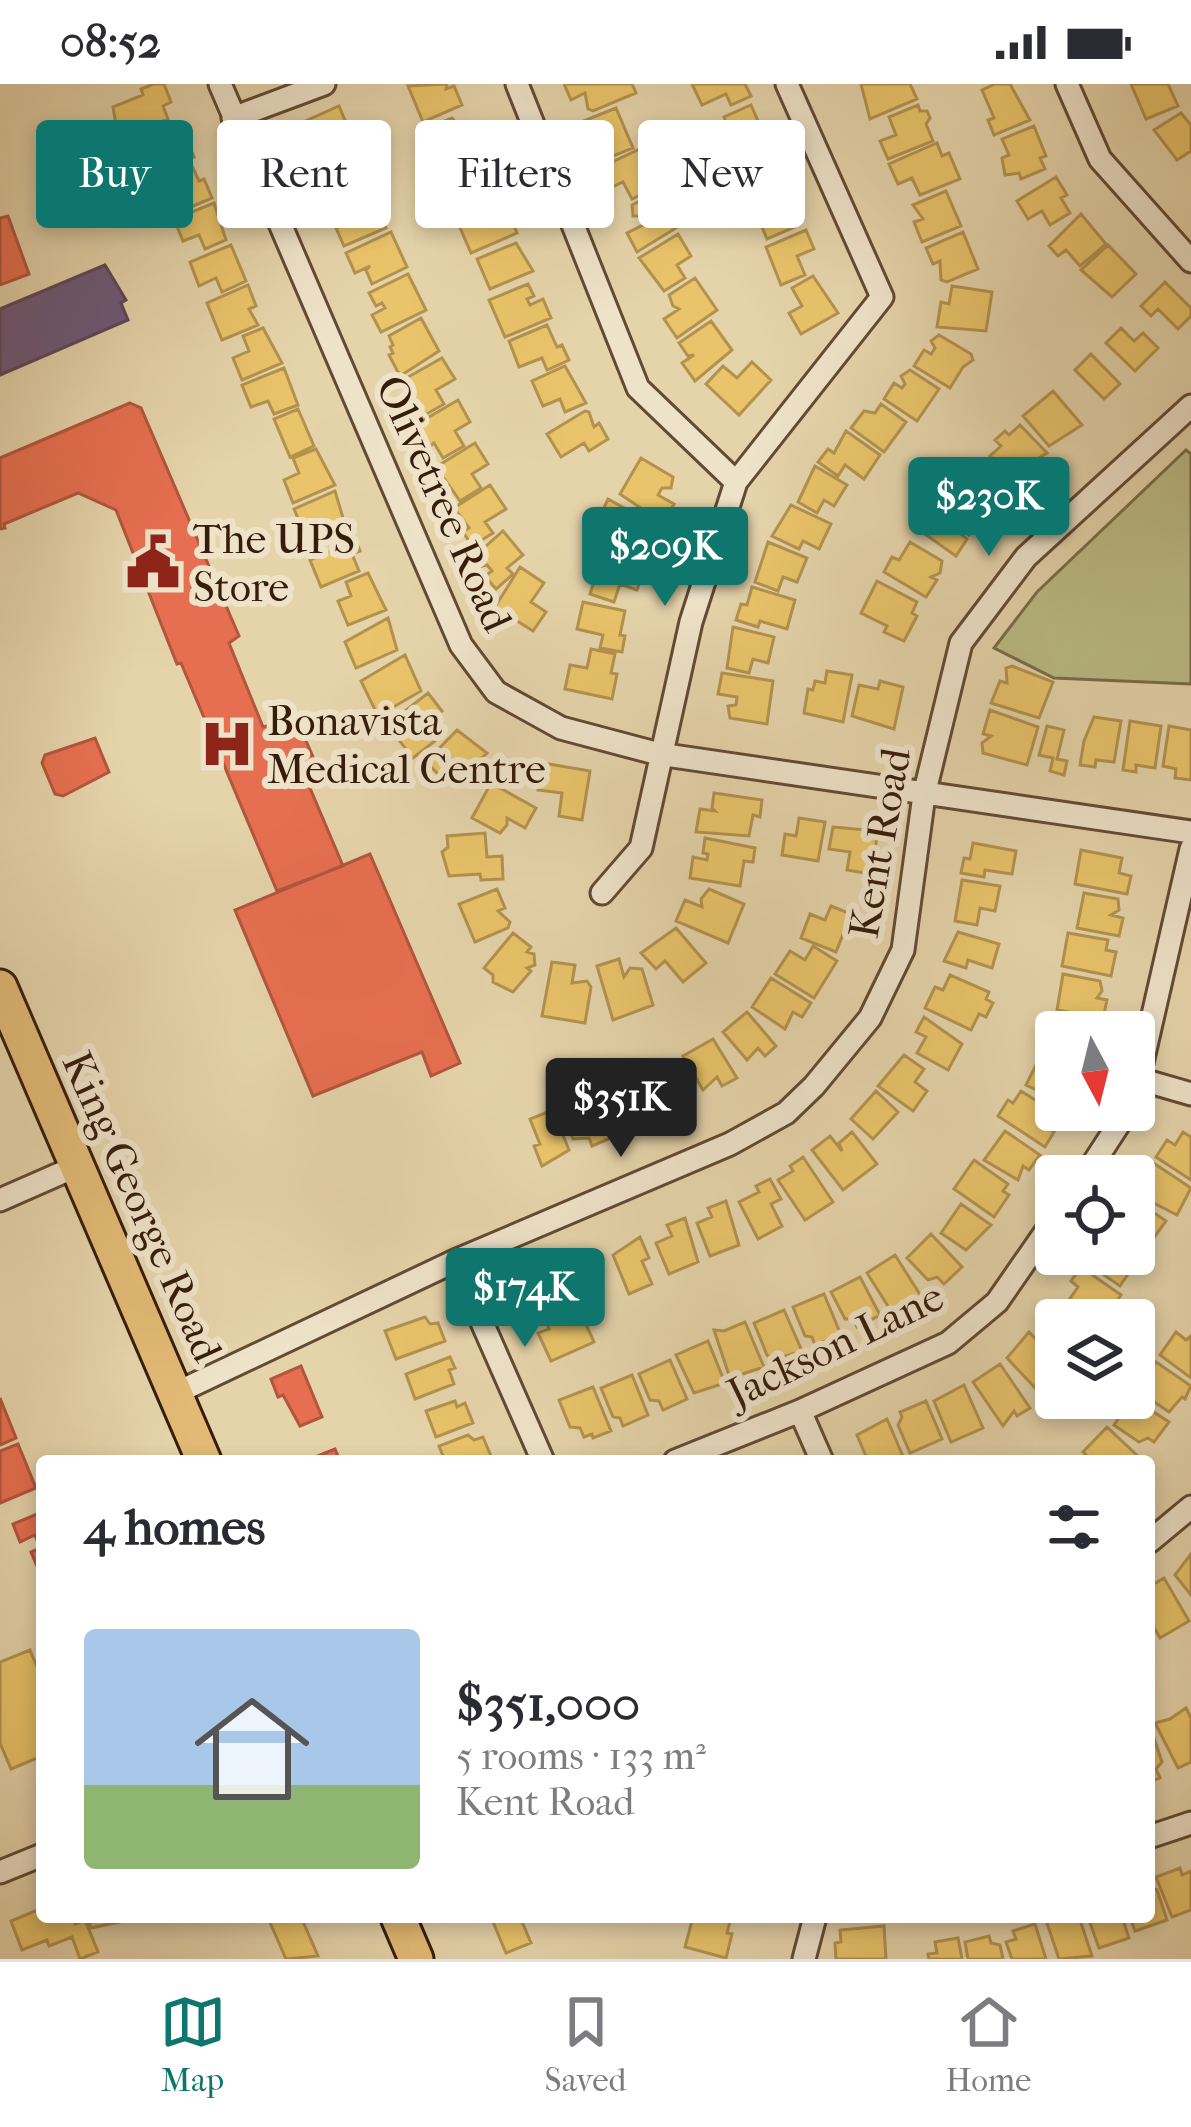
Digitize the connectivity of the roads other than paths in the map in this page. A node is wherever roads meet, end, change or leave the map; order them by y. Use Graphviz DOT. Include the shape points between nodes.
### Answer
graph roads {
  1 [pos="220,84"];
  2 [pos="323,84"];
  3 [pos="517,84"];
  4 [pos="787,84"];
  5 [pos="1067,84"];
  6 [pos="233,118"];
  7 [pos="1191,261"];
  8 [pos="1191,406"];
  9 [pos="736,482"];
  10 [pos="659,754"];
  11 [pos="924,795"];
  12 [pos="1191,832"];
  13 [pos="1191,849"];
  14 [pos="602,893"];
  15 [pos="0,987"];
  16 [pos="1155,1011"];
  17 [pos="1155,1091"];
  18 [pos="1191,1094"];
  19 [pos="75,1167"];
  20 [pos="0,1200"];
  21 [pos="1035,1247"];
  22 [pos="455,1261"];
  23 [pos="176,1393"];
  24 [pos="800,1411"];
  25 [pos="202,1455"];
  26 [pos="540,1455"];
  27 [pos="690,1455"];
  28 [pos="819,1455"];
  29 [pos="1191,1507"];
  30 [pos="1155,1537"];
  31 [pos="1191,1823"];
  32 [pos="1155,1835"];
  33 [pos="36,1857"];
  34 [pos="0,1872"];
  35 [pos="401,1923"];
  36 [pos="813,1923"];
  37 [pos="416,1959"];
  38 [pos="803,1959"];
  1 -- 6 [label="street, Olivetree Road"];
  2 -- 6 [label="street"];
  3 -- 9 [label="street" via="638,388"];
  4 -- 9 [label="street" via="882,297"];
  5 -- 7 [label="street" via="1100,159"];
  6 -- 10 [label="street, Olivetree Road" via="461,645 496,692 561,728"];
  8 -- 11 [label="street, Kent Road" via="1026,557 961,643"];
  9 -- 10 [label="street"];
  10 -- 11 [label="street, Olivetree Road"];
  10 -- 14 [label="street" via="641,848"];
  11 -- 12 [label="street, Olivetree Road"];
  11 -- 22 [label="street, Kent Road" via="903,950 870,1018 814,1086 786,1113 730,1144"];
  13 -- 16 [label="street"];
  15 -- 19 [label="main road, King George Road"];
  17 -- 18 [label="street"];
  19 -- 20 [label="street"];
  19 -- 23 [label="main road, King George Road"];
  21 -- 24 [label="street, Jackson Lane" via="997,1301 948,1343"];
  22 -- 23 [label="street, Kent Road"];
  22 -- 26 [label="street"];
  23 -- 25 [label="main road, King George Road"];
  24 -- 27 [label="street, Jackson Lane"];
  24 -- 28 [label="street"];
  29 -- 30 [label="street"];
  31 -- 32 [label="street"];
  33 -- 34 [label="street"];
  35 -- 37 [label="main road"];
  36 -- 38 [label="street"];
}
